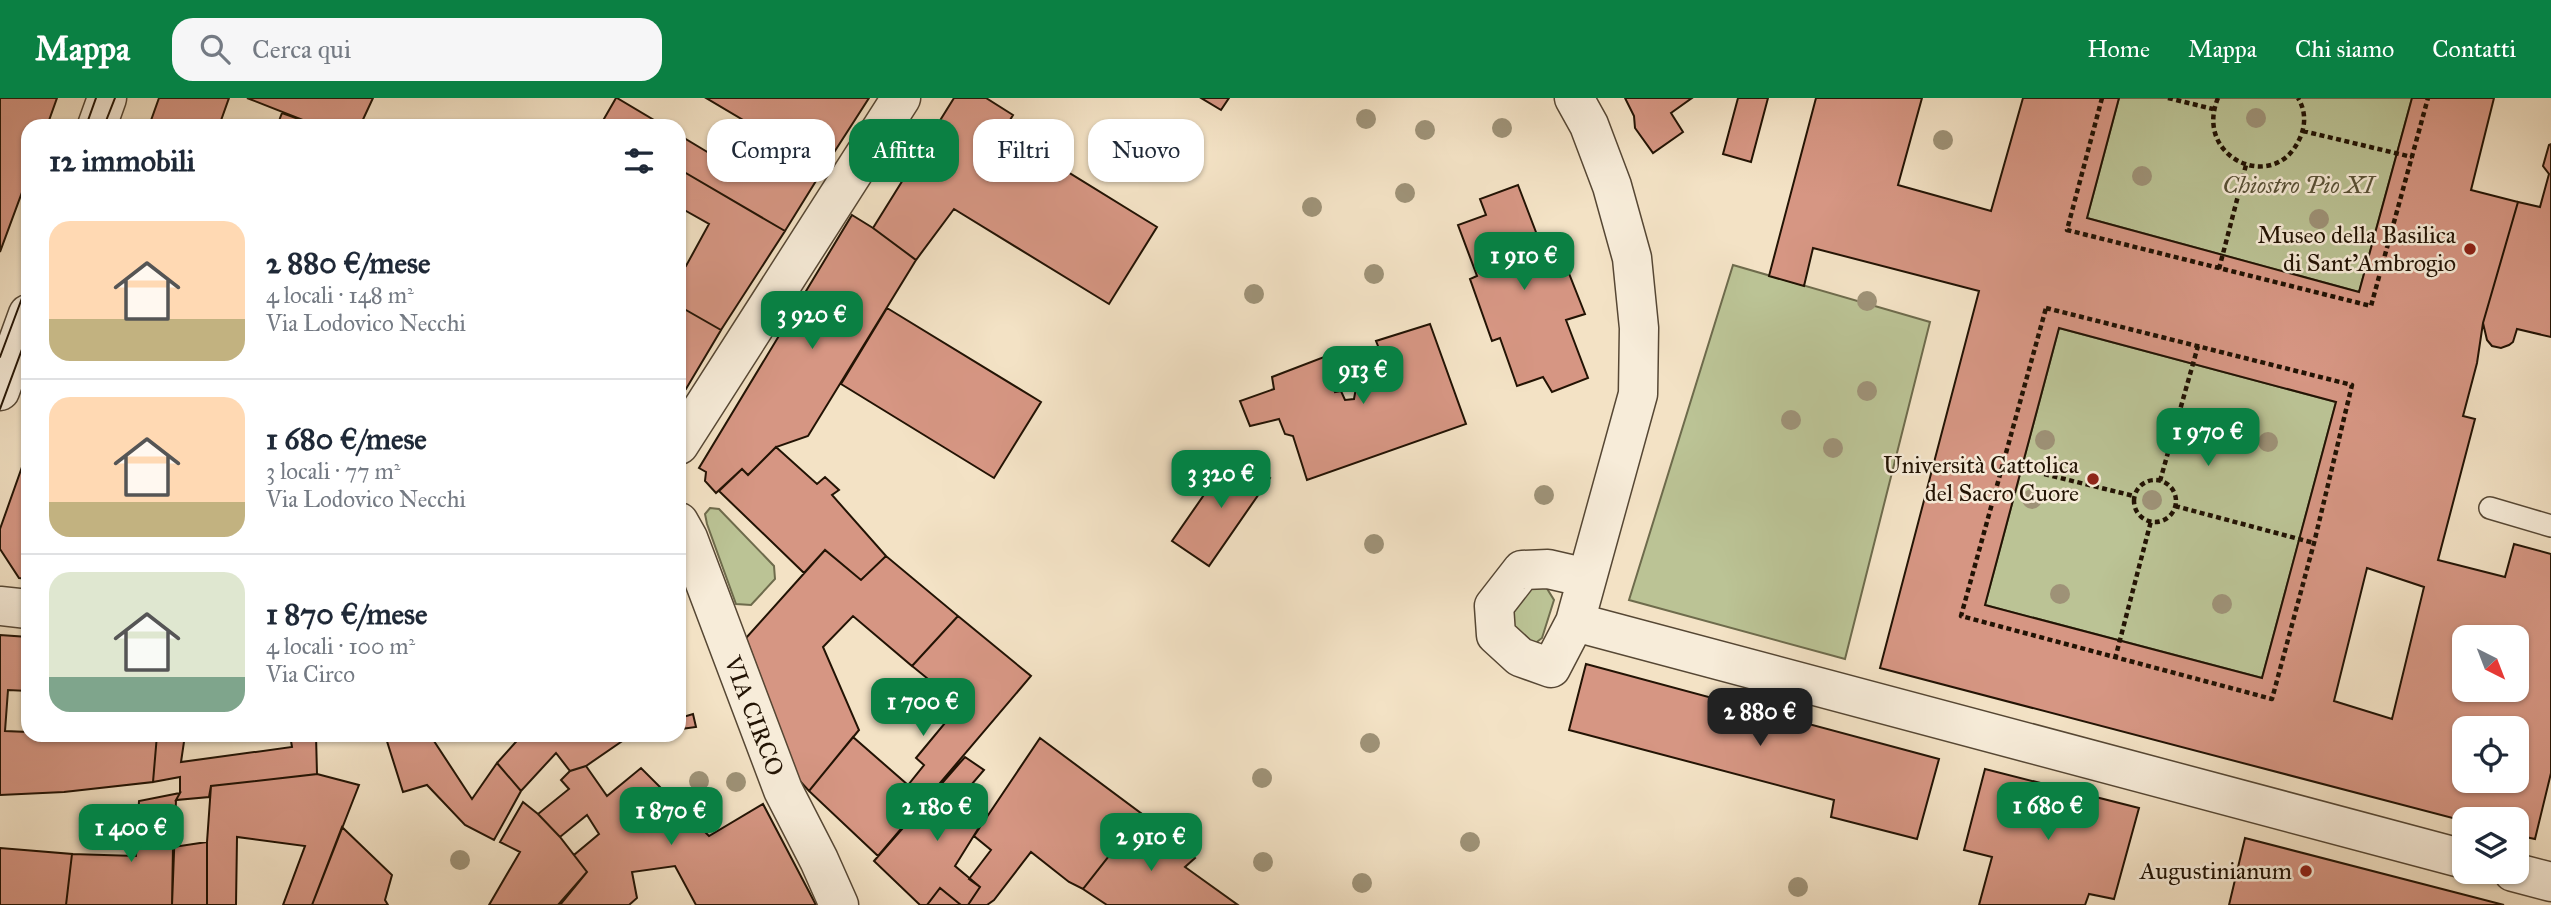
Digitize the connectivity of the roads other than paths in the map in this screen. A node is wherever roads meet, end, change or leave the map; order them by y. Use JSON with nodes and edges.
{"nodes":[{"id":1,"x":107,"y":98,"type":"edge"},
{"id":2,"x":901,"y":98,"type":"edge"},
{"id":3,"x":1574,"y":98,"type":"edge"},
{"id":4,"x":100,"y":119,"type":"edge"},
{"id":5,"x":21,"y":333,"type":"edge"},
{"id":6,"x":0,"y":391,"type":"edge"},
{"id":7,"x":686,"y":434,"type":"edge"},
{"id":8,"x":2490,"y":508,"type":"dead end"},
{"id":9,"x":2551,"y":526,"type":"edge"},
{"id":10,"x":686,"y":534,"type":"edge"},
{"id":11,"x":1587,"y":578,"type":"junction"},
{"id":12,"x":0,"y":606,"type":"edge"},
{"id":13,"x":21,"y":608,"type":"edge"},
{"id":14,"x":1575,"y":622,"type":"junction"},
{"id":15,"x":2452,"y":856,"type":"edge"},
{"id":16,"x":2529,"y":876,"type":"edge"},
{"id":17,"x":2551,"y":882,"type":"edge"},
{"id":18,"x":839,"y":905,"type":"edge"}],
"edges":[{"from":1,"to":4,"type":"street"},
{"from":2,"to":7,"type":"street"},
{"from":3,"to":11,"type":"street"},
{"from":5,"to":6,"type":"street"},
{"from":8,"to":9,"type":"lane"},
{"from":10,"to":18,"type":"street","name":"VIA CIRCO"},
{"from":11,"to":14,"type":"street"},
{"from":11,"to":14,"type":"street"},
{"from":12,"to":13,"type":"street"},
{"from":14,"to":15,"type":"street"},
{"from":16,"to":17,"type":"street"}]}
